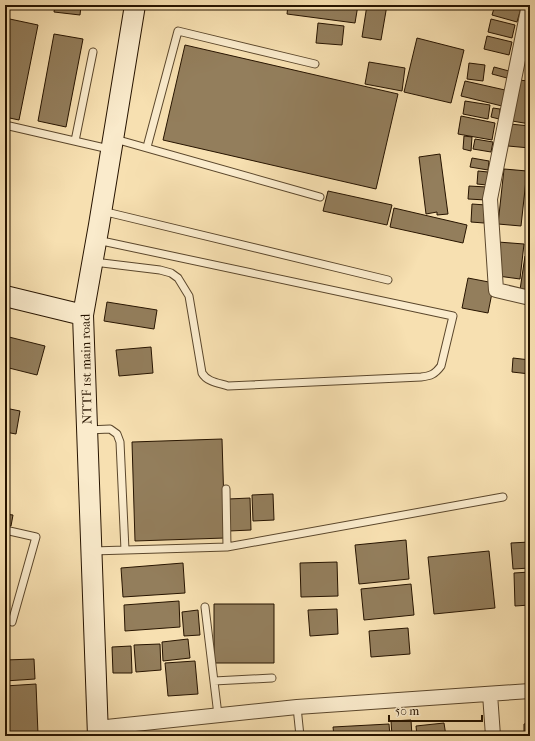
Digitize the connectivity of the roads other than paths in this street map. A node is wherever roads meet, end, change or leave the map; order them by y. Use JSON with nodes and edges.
{"nodes":[{"id":1,"x":135,"y":5,"type":"edge"},
{"id":2,"x":529,"y":5,"type":"edge"},
{"id":3,"x":93,"y":52,"type":"dead end"},
{"id":4,"x":315,"y":64,"type":"dead end"},
{"id":5,"x":5,"y":125,"type":"edge"},
{"id":6,"x":75,"y":141,"type":"junction"},
{"id":7,"x":112,"y":144,"type":"junction"},
{"id":8,"x":147,"y":148,"type":"junction"},
{"id":9,"x":320,"y":196,"type":"dead end"},
{"id":10,"x":102,"y":211,"type":"junction"},
{"id":11,"x":96,"y":240,"type":"junction"},
{"id":12,"x":93,"y":262,"type":"junction"},
{"id":13,"x":388,"y":280,"type":"dead end"},
{"id":14,"x":5,"y":296,"type":"edge"},
{"id":15,"x":530,"y":298,"type":"edge"},
{"id":16,"x":83,"y":315,"type":"junction"},
{"id":17,"x":87,"y":430,"type":"junction"},
{"id":18,"x":226,"y":489,"type":"dead end"},
{"id":19,"x":503,"y":497,"type":"dead end"},
{"id":20,"x":5,"y":530,"type":"edge"},
{"id":21,"x":227,"y":547,"type":"junction"},
{"id":22,"x":125,"y":550,"type":"junction"},
{"id":23,"x":91,"y":551,"type":"junction"},
{"id":24,"x":205,"y":607,"type":"dead end"},
{"id":25,"x":5,"y":620,"type":"edge"},
{"id":26,"x":272,"y":678,"type":"dead end"},
{"id":27,"x":214,"y":681,"type":"junction"},
{"id":28,"x":530,"y":691,"type":"edge"},
{"id":29,"x":490,"y":694,"type":"junction"},
{"id":30,"x":297,"y":707,"type":"junction"},
{"id":31,"x":218,"y":715,"type":"junction"},
{"id":32,"x":97,"y":732,"type":"edge"},
{"id":33,"x":300,"y":736,"type":"edge"},
{"id":34,"x":493,"y":736,"type":"edge"}],
"edges":[{"from":1,"to":7,"type":"street","name":"NTTF 1st main road"},
{"from":2,"to":15,"type":"street"},
{"from":3,"to":6,"type":"lane"},
{"from":4,"to":8,"type":"lane"},
{"from":5,"to":6,"type":"lane"},
{"from":6,"to":7,"type":"lane"},
{"from":7,"to":8,"type":"lane"},
{"from":7,"to":10,"type":"street","name":"NTTF 1st main road"},
{"from":8,"to":9,"type":"lane"},
{"from":10,"to":11,"type":"street","name":"NTTF 1st main road"},
{"from":10,"to":13,"type":"lane"},
{"from":11,"to":12,"type":"street","name":"NTTF 1st main road"},
{"from":11,"to":12,"type":"lane"},
{"from":12,"to":16,"type":"street","name":"NTTF 1st main road"},
{"from":14,"to":16,"type":"street"},
{"from":16,"to":17,"type":"street","name":"NTTF 1st main road"},
{"from":17,"to":22,"type":"lane"},
{"from":17,"to":23,"type":"street","name":"NTTF 1st main road"},
{"from":18,"to":21,"type":"lane"},
{"from":19,"to":21,"type":"lane"},
{"from":20,"to":25,"type":"lane"},
{"from":21,"to":22,"type":"lane"},
{"from":22,"to":23,"type":"lane"},
{"from":23,"to":32,"type":"street","name":"NTTF 1st main road"},
{"from":24,"to":27,"type":"lane"},
{"from":26,"to":27,"type":"lane"},
{"from":27,"to":31,"type":"lane"},
{"from":28,"to":29,"type":"street"},
{"from":29,"to":30,"type":"street"},
{"from":29,"to":34,"type":"street"},
{"from":30,"to":31,"type":"street"},
{"from":30,"to":33,"type":"lane"},
{"from":31,"to":32,"type":"street"}]}
